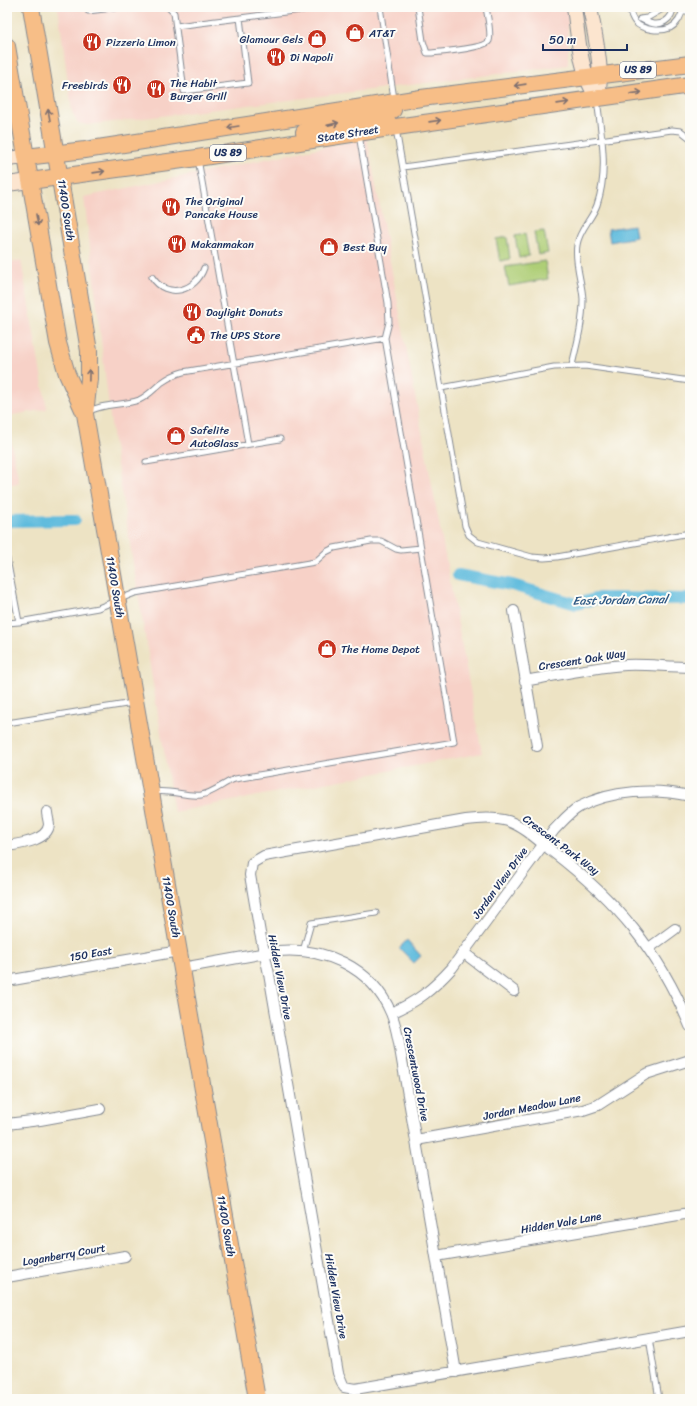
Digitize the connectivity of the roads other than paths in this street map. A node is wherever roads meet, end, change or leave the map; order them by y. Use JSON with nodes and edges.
{"nodes":[{"id":1,"x":31,"y":7,"type":"edge"},
{"id":2,"x":87,"y":7,"type":"edge"},
{"id":3,"x":121,"y":7,"type":"edge"},
{"id":4,"x":168,"y":7,"type":"edge"},
{"id":5,"x":324,"y":7,"type":"edge"},
{"id":6,"x":380,"y":7,"type":"edge"},
{"id":7,"x":418,"y":7,"type":"edge"},
{"id":8,"x":486,"y":7,"type":"edge"},
{"id":9,"x":574,"y":7,"type":"edge"},
{"id":10,"x":590,"y":7,"type":"edge"},
{"id":11,"x":629,"y":7,"type":"edge"},
{"id":12,"x":666,"y":7,"type":"edge"},
{"id":13,"x":673,"y":7,"type":"edge"},
{"id":14,"x":683,"y":9,"type":"edge"},
{"id":15,"x":690,"y":12,"type":"edge"},
{"id":16,"x":240,"y":18,"type":"junction"},
{"id":17,"x":633,"y":19,"type":"junction"},
{"id":18,"x":641,"y":19,"type":"junction"},
{"id":19,"x":176,"y":26,"type":"junction"},
{"id":20,"x":7,"y":46,"type":"edge"},
{"id":21,"x":690,"y":64,"type":"edge"},
{"id":22,"x":593,"y":75,"type":"junction"},
{"id":23,"x":690,"y":85,"type":"edge"},
{"id":24,"x":597,"y":98,"type":"junction"},
{"id":25,"x":395,"y":102,"type":"junction"},
{"id":26,"x":396,"y":127,"type":"junction"},
{"id":27,"x":359,"y":132,"type":"junction"},
{"id":28,"x":690,"y":138,"type":"edge"},
{"id":29,"x":602,"y":140,"type":"junction"},
{"id":30,"x":256,"y":148,"type":"junction"},
{"id":31,"x":56,"y":153,"type":"junction"},
{"id":32,"x":26,"y":157,"type":"junction"},
{"id":33,"x":198,"y":158,"type":"junction"},
{"id":34,"x":7,"y":160,"type":"edge"},
{"id":35,"x":403,"y":167,"type":"junction"},
{"id":36,"x":60,"y":177,"type":"junction"},
{"id":37,"x":30,"y":181,"type":"junction"},
{"id":38,"x":7,"y":184,"type":"edge"},
{"id":39,"x":204,"y":268,"type":"dead end"},
{"id":40,"x":152,"y":277,"type":"dead end"},
{"id":41,"x":385,"y":338,"type":"junction"},
{"id":42,"x":234,"y":363,"type":"junction"},
{"id":43,"x":572,"y":366,"type":"junction"},
{"id":44,"x":690,"y":381,"type":"edge"},
{"id":45,"x":441,"y":388,"type":"junction"},
{"id":46,"x":85,"y":414,"type":"junction"},
{"id":47,"x":280,"y":439,"type":"dead end"},
{"id":48,"x":248,"y":444,"type":"junction"},
{"id":49,"x":146,"y":462,"type":"dead end"},
{"id":50,"x":690,"y":533,"type":"edge"},
{"id":51,"x":421,"y":548,"type":"junction"},
{"id":52,"x":7,"y":559,"type":"edge"},
{"id":53,"x":118,"y":600,"type":"junction"},
{"id":54,"x":514,"y":611,"type":"dead end"},
{"id":55,"x":20,"y":622,"type":"junction"},
{"id":56,"x":7,"y":623,"type":"edge"},
{"id":57,"x":690,"y":667,"type":"edge"},
{"id":58,"x":526,"y":681,"type":"junction"},
{"id":59,"x":136,"y":703,"type":"junction"},
{"id":60,"x":7,"y":723,"type":"edge"},
{"id":61,"x":537,"y":746,"type":"dead end"},
{"id":62,"x":151,"y":793,"type":"junction"},
{"id":63,"x":690,"y":796,"type":"edge"},
{"id":64,"x":47,"y":812,"type":"dead end"},
{"id":65,"x":544,"y":844,"type":"junction"},
{"id":66,"x":7,"y":846,"type":"edge"},
{"id":67,"x":252,"y":863,"type":"joint"},
{"id":68,"x":376,"y":913,"type":"dead end"},
{"id":69,"x":675,"y":929,"type":"dead end"},
{"id":70,"x":648,"y":948,"type":"junction"},
{"id":71,"x":303,"y":950,"type":"junction"},
{"id":72,"x":179,"y":951,"type":"junction"},
{"id":73,"x":264,"y":953,"type":"junction"},
{"id":74,"x":464,"y":953,"type":"junction"},
{"id":75,"x":182,"y":968,"type":"junction"},
{"id":76,"x":7,"y":981,"type":"edge"},
{"id":77,"x":514,"y":991,"type":"dead end"},
{"id":78,"x":391,"y":1013,"type":"junction"},
{"id":79,"x":690,"y":1026,"type":"edge"},
{"id":80,"x":690,"y":1060,"type":"edge"},
{"id":81,"x":100,"y":1109,"type":"dead end"},
{"id":82,"x":7,"y":1124,"type":"edge"},
{"id":83,"x":416,"y":1140,"type":"junction"},
{"id":84,"x":690,"y":1213,"type":"edge"},
{"id":85,"x":125,"y":1256,"type":"dead end"},
{"id":86,"x":436,"y":1256,"type":"junction"},
{"id":87,"x":7,"y":1277,"type":"edge"},
{"id":88,"x":690,"y":1331,"type":"edge"},
{"id":89,"x":649,"y":1338,"type":"junction"},
{"id":90,"x":456,"y":1372,"type":"junction"},
{"id":91,"x":257,"y":1399,"type":"edge"},
{"id":92,"x":659,"y":1399,"type":"edge"}],
"edges":[{"from":31,"to":1,"type":"main road","name":"11400 South","one_way":true},
{"from":2,"to":3,"type":"lane"},
{"from":4,"to":19,"type":"lane"},
{"from":5,"to":16,"type":"lane"},
{"from":6,"to":25,"type":"lane"},
{"from":7,"to":8,"type":"lane"},
{"from":9,"to":22,"type":"street"},
{"from":10,"to":22,"type":"street"},
{"from":11,"to":17,"type":"lane"},
{"from":12,"to":18,"type":"lane"},
{"from":13,"to":18,"type":"lane"},
{"from":14,"to":15,"type":"lane"},
{"from":14,"to":17,"type":"lane"},
{"from":16,"to":19,"type":"lane"},
{"from":16,"to":19,"type":"lane"},
{"from":17,"to":18,"type":"lane"},
{"from":20,"to":32,"type":"main road","name":"11400 South"},
{"from":21,"to":22,"type":"main road","number":"US 89"},
{"from":22,"to":24,"type":"street"},
{"from":22,"to":25,"type":"main road","number":"US 89","one_way":true},
{"from":24,"to":23,"type":"main road","name":"State Street","number":"US 89","one_way":true},
{"from":26,"to":24,"type":"main road","name":"State Street","number":"US 89","one_way":true},
{"from":24,"to":29,"type":"lane"},
{"from":30,"to":25,"type":"main road","one_way":true},
{"from":25,"to":31,"type":"main road","number":"US 89","one_way":true},
{"from":26,"to":27,"type":"main road","name":"State Street","number":"US 89"},
{"from":26,"to":35,"type":"lane"},
{"from":27,"to":30,"type":"main road","name":"State Street","number":"US 89"},
{"from":27,"to":41,"type":"lane"},
{"from":28,"to":29,"type":"lane"},
{"from":29,"to":35,"type":"lane"},
{"from":29,"to":43,"type":"lane"},
{"from":30,"to":33,"type":"main road","name":"State Street","number":"US 89"},
{"from":31,"to":32,"type":"main road","number":"US 89"},
{"from":31,"to":36,"type":"main road","name":"11400 South"},
{"from":32,"to":34,"type":"street","number":"US 89"},
{"from":32,"to":37,"type":"main road","name":"11400 South"},
{"from":36,"to":33,"type":"main road","name":"State Street","number":"US 89","one_way":true},
{"from":33,"to":42,"type":"lane"},
{"from":35,"to":45,"type":"lane"},
{"from":36,"to":37,"type":"main road","name":"State Street","number":"US 89"},
{"from":46,"to":36,"type":"main road","name":"11400 South","one_way":true},
{"from":37,"to":38,"type":"street","name":"State Street","number":"US 89"},
{"from":37,"to":46,"type":"main road","name":"11400 South","one_way":true},
{"from":39,"to":40,"type":"lane"},
{"from":41,"to":42,"type":"lane"},
{"from":41,"to":51,"type":"lane"},
{"from":42,"to":46,"type":"lane"},
{"from":42,"to":48,"type":"lane"},
{"from":43,"to":44,"type":"lane"},
{"from":43,"to":45,"type":"lane"},
{"from":45,"to":50,"type":"lane"},
{"from":46,"to":53,"type":"main road","name":"11400 South"},
{"from":47,"to":48,"type":"lane"},
{"from":48,"to":49,"type":"lane"},
{"from":51,"to":53,"type":"lane"},
{"from":51,"to":62,"type":"lane"},
{"from":52,"to":55,"type":"lane"},
{"from":53,"to":55,"type":"lane"},
{"from":53,"to":59,"type":"main road","name":"11400 South"},
{"from":54,"to":58,"type":"street"},
{"from":55,"to":56,"type":"lane"},
{"from":57,"to":58,"type":"street","name":"Crescent Oak Way"},
{"from":58,"to":61,"type":"street"},
{"from":59,"to":60,"type":"lane"},
{"from":59,"to":62,"type":"main road","name":"11400 South"},
{"from":62,"to":72,"type":"main road","name":"11400 South"},
{"from":63,"to":65,"type":"street","name":"Jordan View Drive"},
{"from":64,"to":66,"type":"street"},
{"from":65,"to":67,"type":"street","name":"Crescent Park Way"},
{"from":65,"to":70,"type":"street","name":"Crescent Park Way"},
{"from":65,"to":74,"type":"street","name":"Jordan View Drive"},
{"from":67,"to":73,"type":"street","name":"Hidden View Drive"},
{"from":68,"to":71,"type":"lane"},
{"from":69,"to":70,"type":"street"},
{"from":70,"to":79,"type":"street","name":"Crescent Park Way"},
{"from":71,"to":73,"type":"street","name":"Crescentwood Drive"},
{"from":71,"to":78,"type":"street","name":"Crescentwood Drive"},
{"from":72,"to":75,"type":"main road","name":"11400 South"},
{"from":72,"to":76,"type":"street","name":"150 East"},
{"from":73,"to":75,"type":"street","name":"Crescentwood Drive"},
{"from":73,"to":90,"type":"street","name":"Hidden View Drive"},
{"from":74,"to":77,"type":"street"},
{"from":74,"to":78,"type":"street","name":"Jordan View Drive"},
{"from":75,"to":91,"type":"main road","name":"11400 South"},
{"from":78,"to":83,"type":"street","name":"Crescentwood Drive"},
{"from":80,"to":83,"type":"street","name":"Jordan Meadow Lane"},
{"from":81,"to":82,"type":"street"},
{"from":83,"to":86,"type":"street","name":"Crescentwood Drive"},
{"from":84,"to":86,"type":"street","name":"Hidden Vale Lane"},
{"from":85,"to":87,"type":"street","name":"Loganberry Court"},
{"from":86,"to":90,"type":"street","name":"Crescentwood Drive"},
{"from":88,"to":89,"type":"street","name":"Hidden View Drive"},
{"from":89,"to":90,"type":"street","name":"Hidden View Drive"},
{"from":89,"to":92,"type":"lane"}]}
